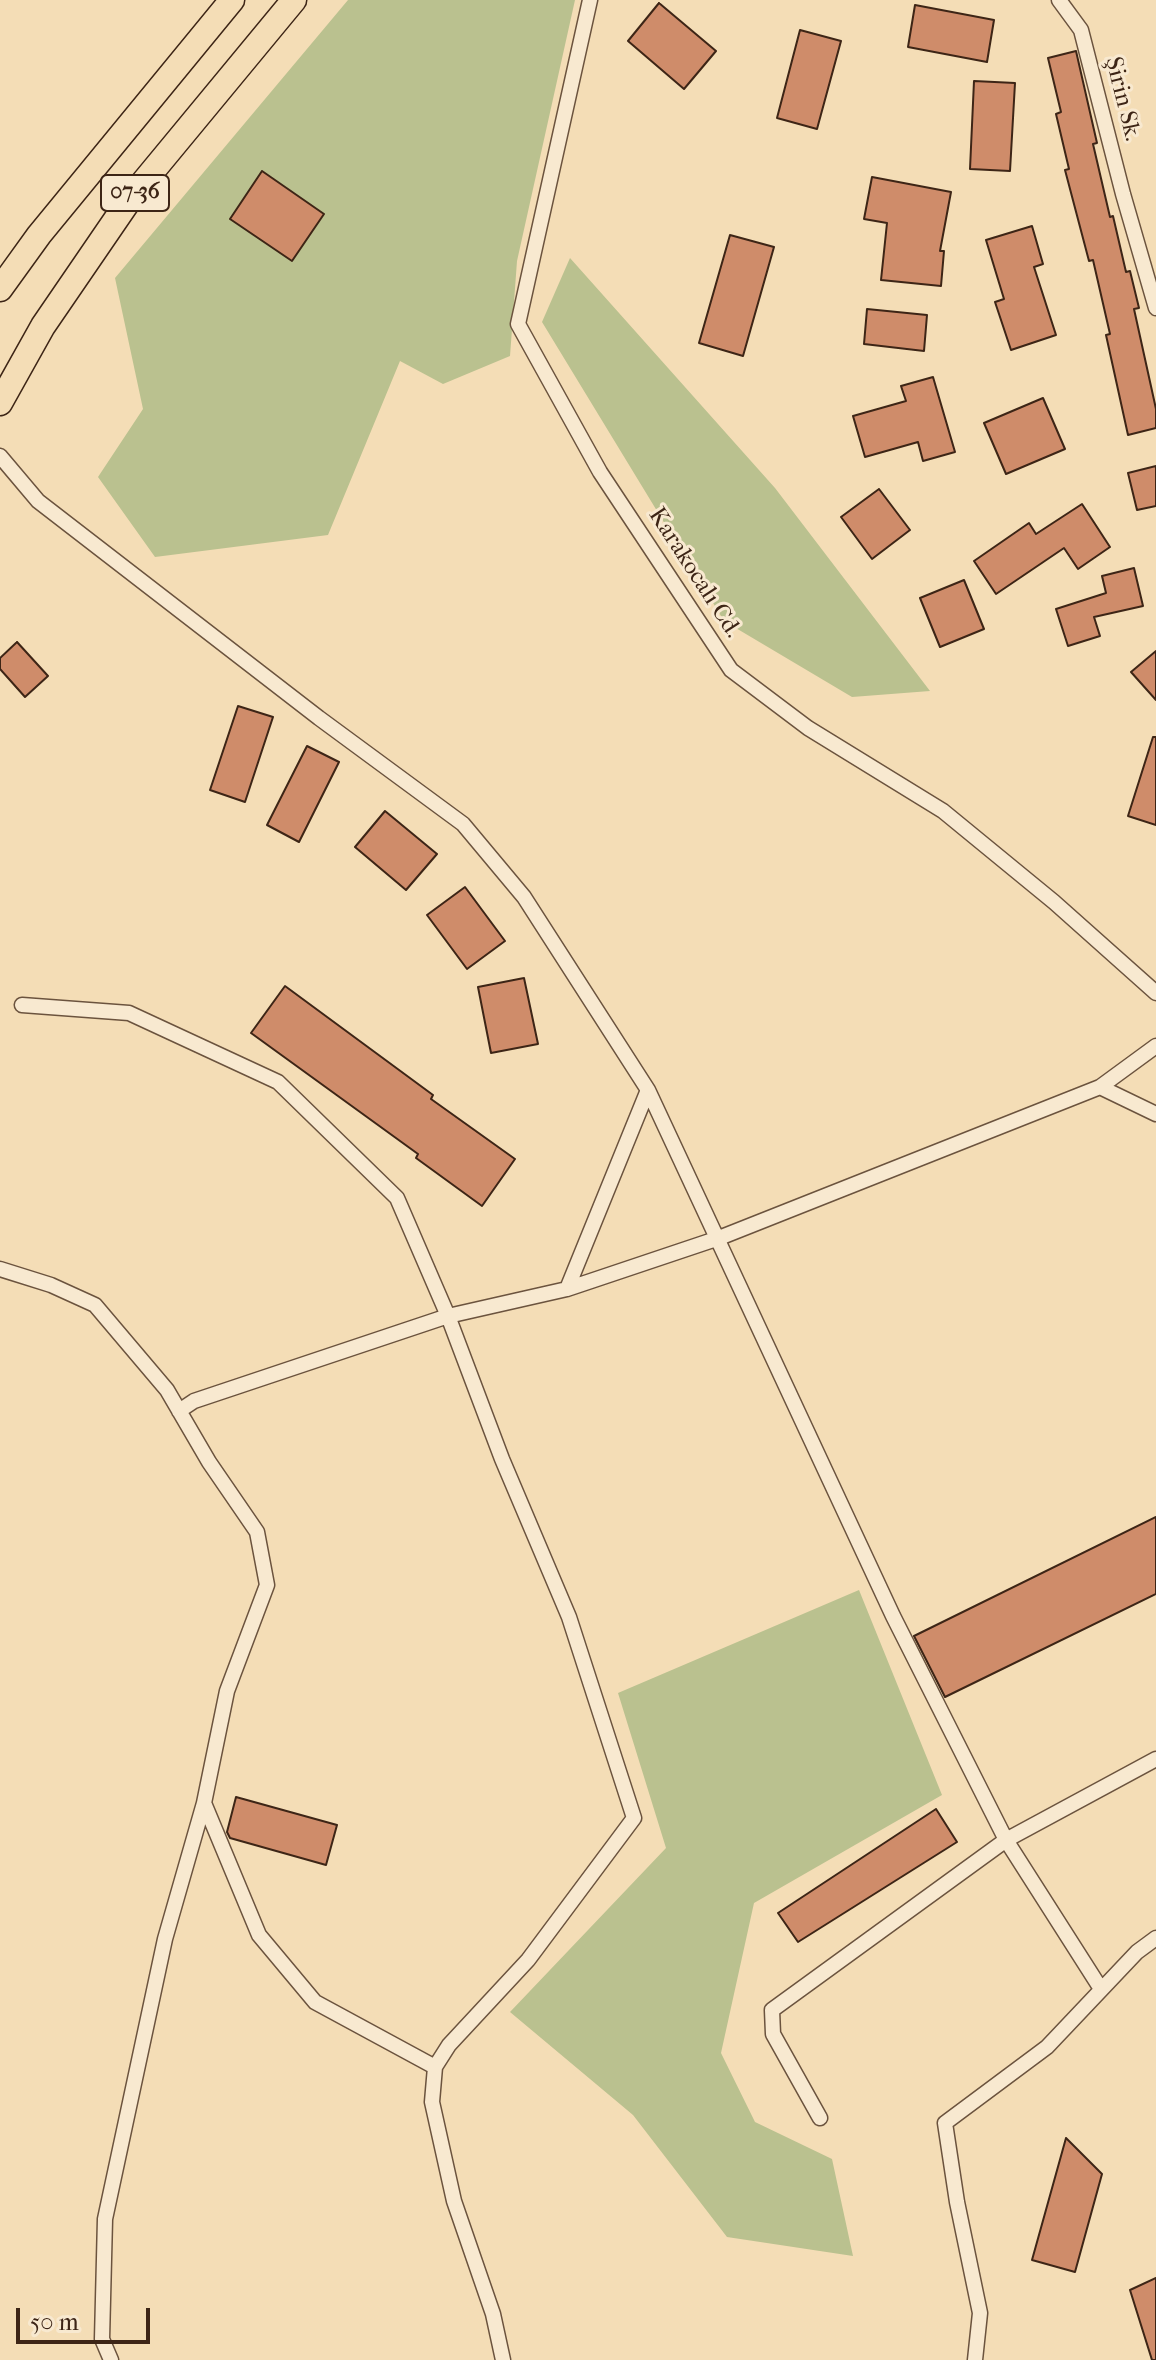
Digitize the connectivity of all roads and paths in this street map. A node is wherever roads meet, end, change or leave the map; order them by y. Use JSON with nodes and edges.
{"nodes":[{"id":1,"x":232,"y":0,"type":"edge"},
{"id":2,"x":294,"y":0,"type":"edge"},
{"id":3,"x":590,"y":0,"type":"edge"},
{"id":4,"x":1059,"y":0,"type":"edge"},
{"id":5,"x":0,"y":289,"type":"edge"},
{"id":6,"x":1156,"y":308,"type":"edge"},
{"id":7,"x":0,"y":403,"type":"edge"},
{"id":8,"x":0,"y":456,"type":"edge"},
{"id":9,"x":1156,"y":993,"type":"edge"},
{"id":10,"x":22,"y":1005,"type":"dead end"},
{"id":11,"x":1156,"y":1046,"type":"edge"},
{"id":12,"x":1100,"y":1087,"type":"junction"},
{"id":13,"x":648,"y":1090,"type":"junction"},
{"id":14,"x":1156,"y":1114,"type":"edge"},
{"id":15,"x":719,"y":1238,"type":"junction"},
{"id":16,"x":0,"y":1269,"type":"edge"},
{"id":17,"x":567,"y":1289,"type":"junction"},
{"id":18,"x":448,"y":1316,"type":"junction"},
{"id":19,"x":179,"y":1411,"type":"junction"},
{"id":20,"x":1156,"y":1759,"type":"edge"},
{"id":21,"x":204,"y":1803,"type":"junction"},
{"id":22,"x":1006,"y":1840,"type":"junction"},
{"id":23,"x":1156,"y":1938,"type":"edge"},
{"id":24,"x":1101,"y":1989,"type":"junction"},
{"id":25,"x":435,"y":2067,"type":"junction"},
{"id":26,"x":820,"y":2118,"type":"dead end"},
{"id":27,"x":111,"y":2360,"type":"edge"},
{"id":28,"x":503,"y":2360,"type":"edge"},
{"id":29,"x":975,"y":2360,"type":"edge"}],
"edges":[{"from":1,"to":5,"type":"highway","number":"07-36"},
{"from":2,"to":7,"type":"highway","number":"07-36"},
{"from":3,"to":9,"type":"street","name":"Karakocalı Cd."},
{"from":4,"to":6,"type":"street","name":"Şirin Sk."},
{"from":8,"to":13,"type":"street"},
{"from":10,"to":18,"type":"street"},
{"from":11,"to":12,"type":"street"},
{"from":12,"to":14,"type":"street"},
{"from":12,"to":15,"type":"street"},
{"from":13,"to":15,"type":"street"},
{"from":13,"to":17,"type":"street"},
{"from":15,"to":17,"type":"street"},
{"from":15,"to":22,"type":"street"},
{"from":16,"to":19,"type":"street"},
{"from":17,"to":18,"type":"street"},
{"from":18,"to":19,"type":"street"},
{"from":18,"to":25,"type":"street"},
{"from":19,"to":21,"type":"street"},
{"from":20,"to":22,"type":"street"},
{"from":21,"to":25,"type":"street"},
{"from":21,"to":27,"type":"street"},
{"from":22,"to":24,"type":"street"},
{"from":22,"to":26,"type":"street"},
{"from":23,"to":24,"type":"street"},
{"from":24,"to":29,"type":"street"},
{"from":25,"to":28,"type":"street"}]}
